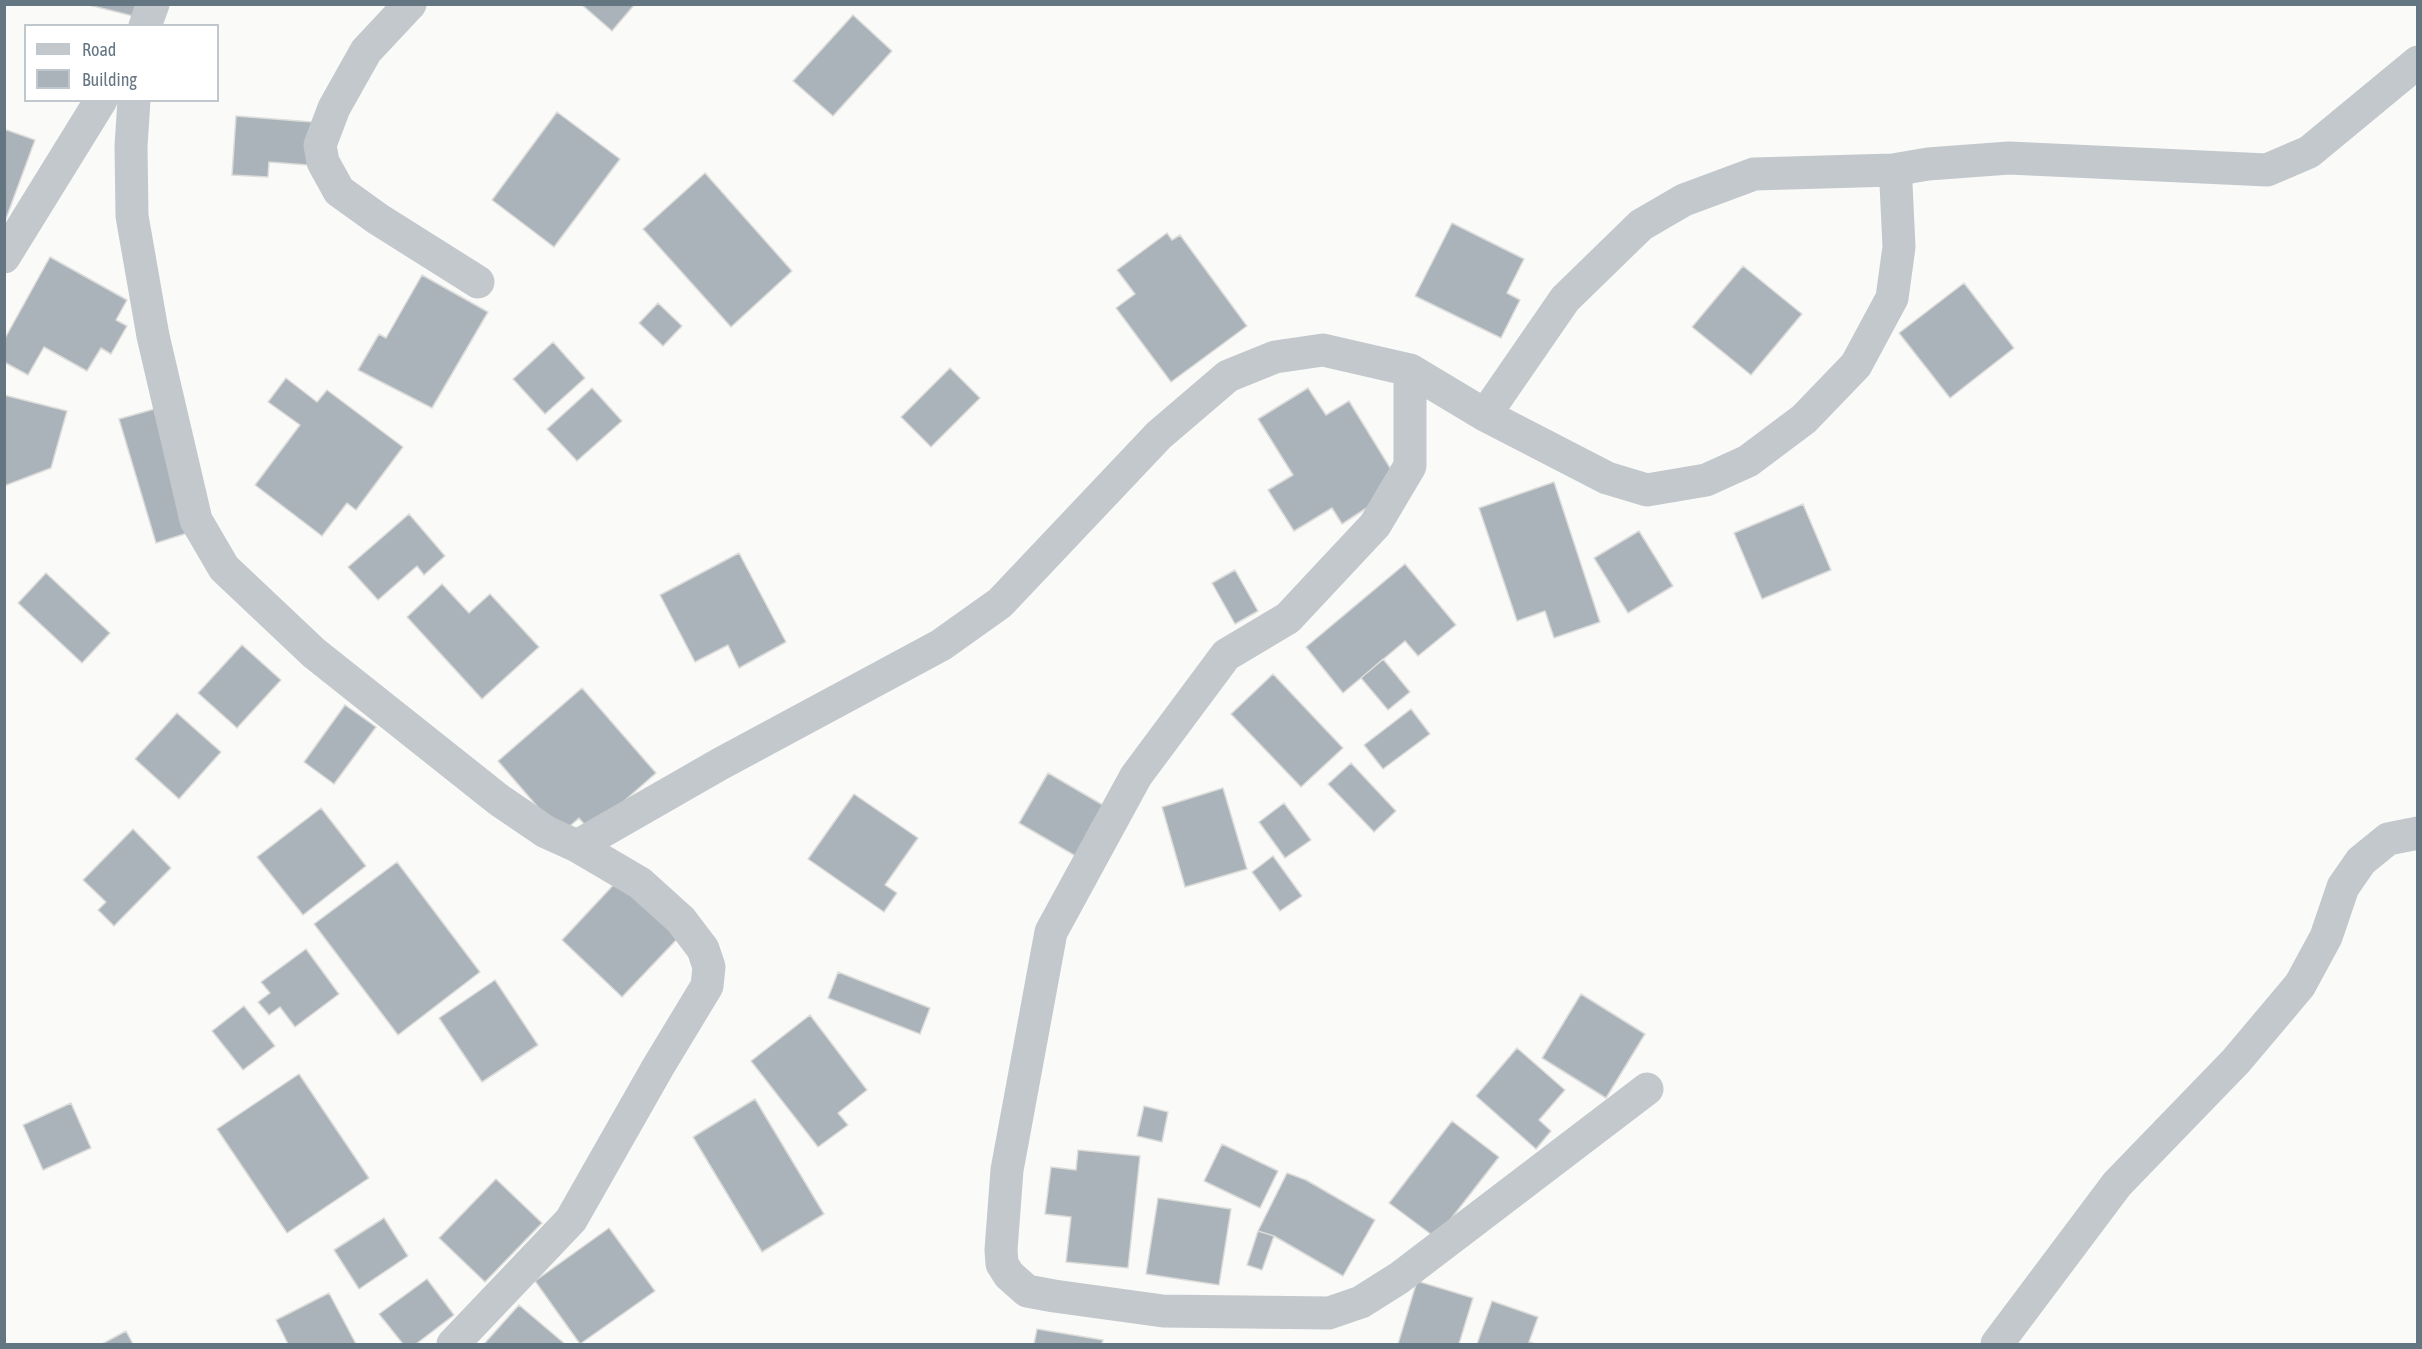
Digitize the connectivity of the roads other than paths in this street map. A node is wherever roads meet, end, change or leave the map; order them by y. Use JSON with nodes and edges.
{"nodes":[{"id":1,"x":153,"y":4,"type":"edge"},
{"id":2,"x":410,"y":4,"type":"edge"},
{"id":3,"x":146,"y":24,"type":"edge"},
{"id":4,"x":2418,"y":62,"type":"edge"},
{"id":5,"x":100,"y":102,"type":"edge"},
{"id":6,"x":134,"y":102,"type":"edge"},
{"id":7,"x":1893,"y":170,"type":"junction"},
{"id":8,"x":4,"y":257,"type":"edge"},
{"id":9,"x":478,"y":282,"type":"dead end"},
{"id":10,"x":1410,"y":370,"type":"junction"},
{"id":11,"x":1485,"y":415,"type":"junction"},
{"id":12,"x":2418,"y":833,"type":"edge"},
{"id":13,"x":577,"y":846,"type":"junction"},
{"id":14,"x":1647,"y":1089,"type":"dead end"},
{"id":15,"x":453,"y":1344,"type":"edge"},
{"id":16,"x":1996,"y":1344,"type":"edge"}],
"edges":[{"from":1,"to":3,"type":"street"},
{"from":2,"to":9,"type":"street"},
{"from":4,"to":7,"type":"street"},
{"from":5,"to":8,"type":"street"},
{"from":6,"to":13,"type":"street"},
{"from":7,"to":11,"type":"street"},
{"from":7,"to":11,"type":"street"},
{"from":10,"to":11,"type":"street"},
{"from":10,"to":13,"type":"street"},
{"from":10,"to":14,"type":"street"},
{"from":12,"to":16,"type":"street"},
{"from":13,"to":15,"type":"street"}]}
